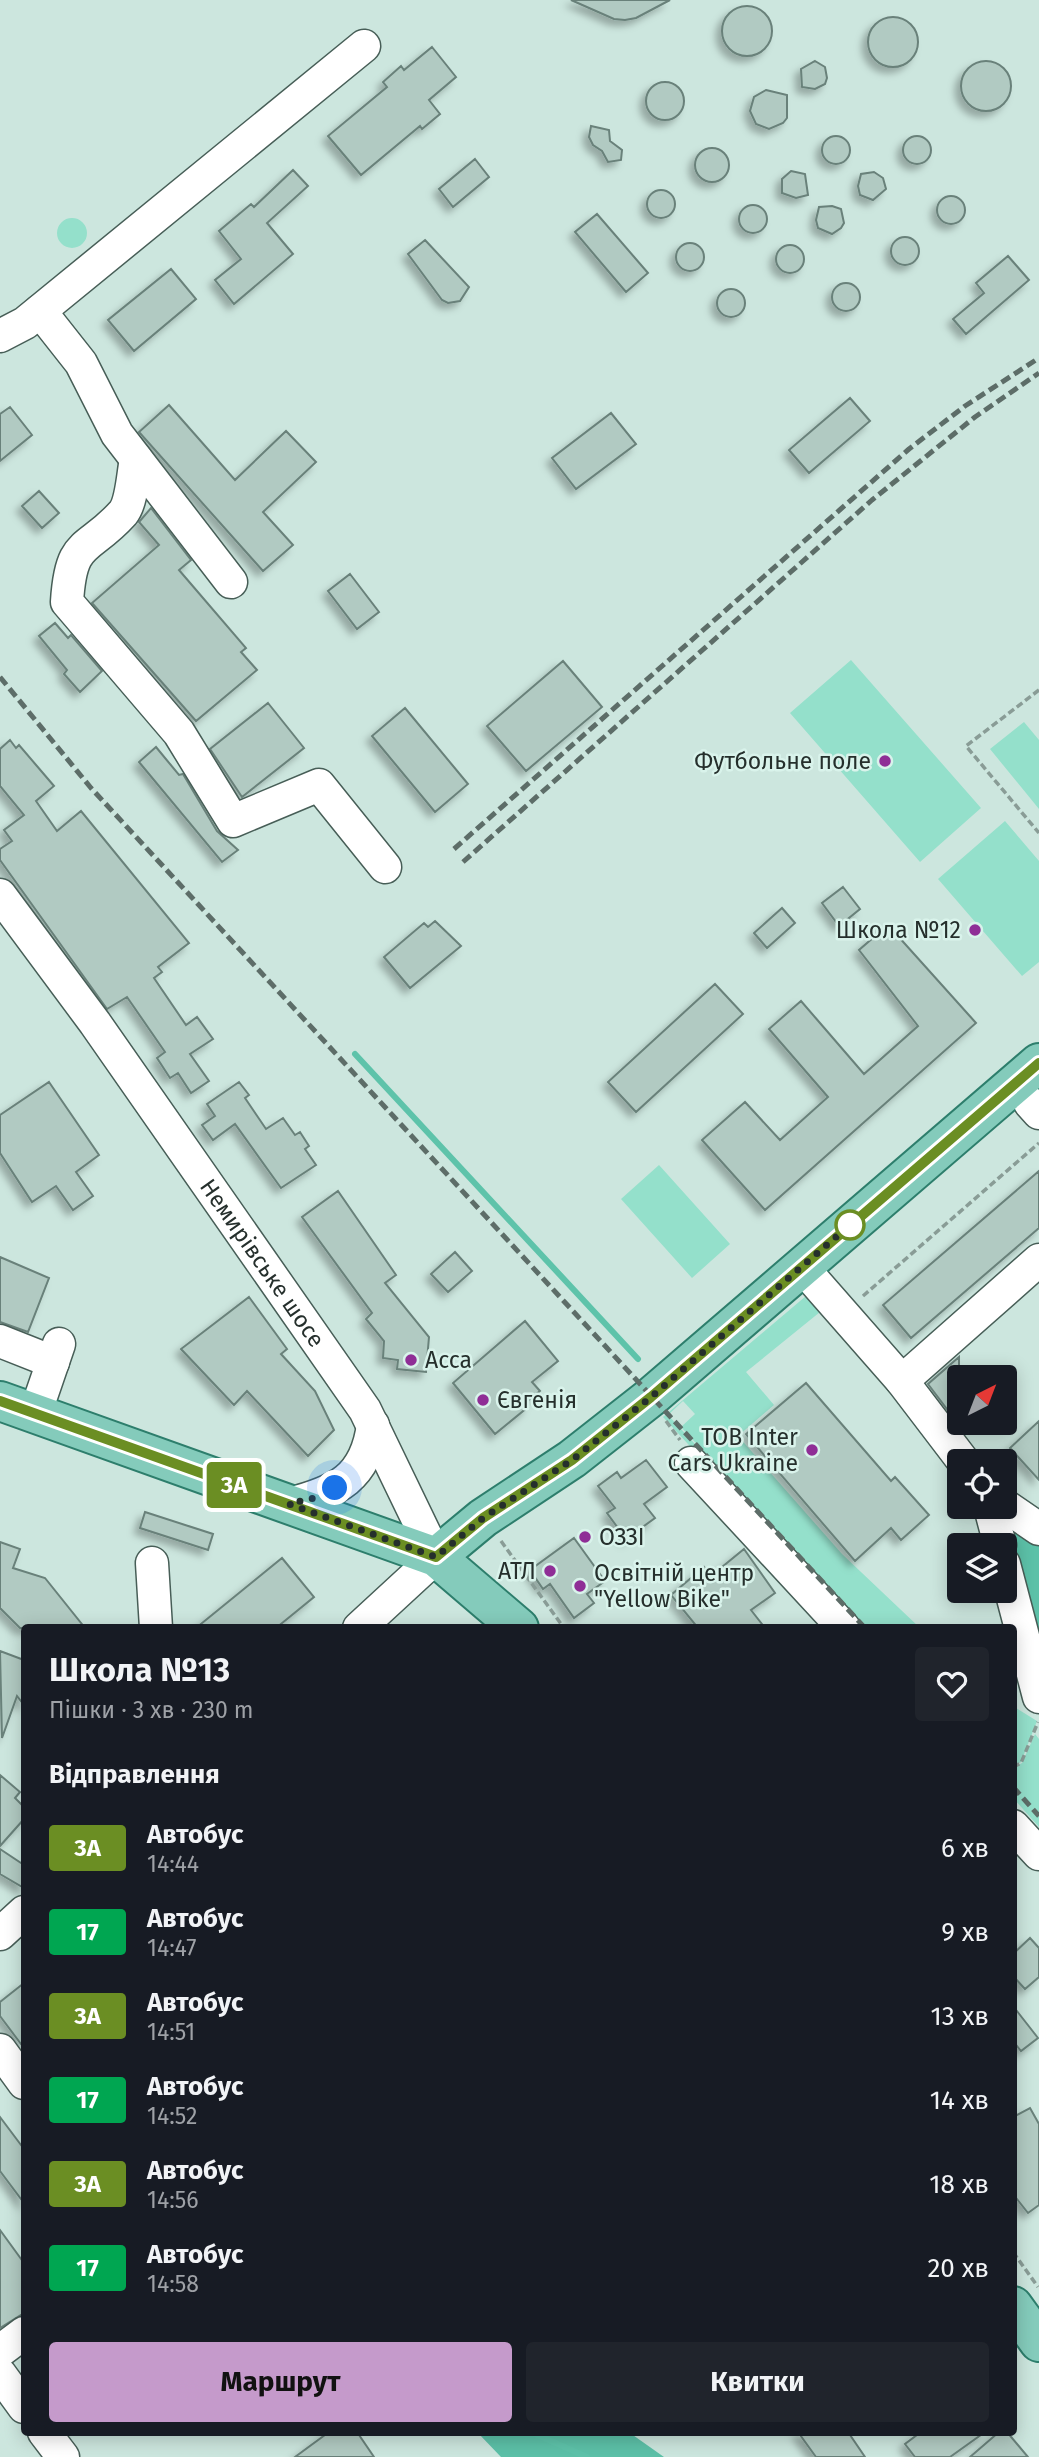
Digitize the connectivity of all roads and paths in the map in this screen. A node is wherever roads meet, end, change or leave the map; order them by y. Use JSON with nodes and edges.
{"nodes":[{"id":1,"x":364,"y":46,"type":"dead end"},
{"id":2,"x":40,"y":311,"type":"junction"},
{"id":3,"x":0,"y":336,"type":"edge"},
{"id":4,"x":136,"y":459,"type":"junction"},
{"id":5,"x":231,"y":582,"type":"dead end"},
{"id":6,"x":1039,"y":690,"type":"edge"},
{"id":7,"x":1039,"y":833,"type":"edge"},
{"id":8,"x":385,"y":867,"type":"dead end"},
{"id":9,"x":0,"y":895,"type":"edge"},
{"id":10,"x":1039,"y":1063,"type":"edge"},
{"id":11,"x":1039,"y":1143,"type":"edge"},
{"id":12,"x":1039,"y":1260,"type":"edge"},
{"id":13,"x":802,"y":1267,"type":"junction"},
{"id":14,"x":857,"y":1302,"type":"dead end"},
{"id":15,"x":0,"y":1341,"type":"edge"},
{"id":16,"x":902,"y":1381,"type":"junction"},
{"id":17,"x":0,"y":1401,"type":"edge"},
{"id":18,"x":35,"y":1414,"type":"junction"},
{"id":19,"x":663,"y":1417,"type":"dead end"},
{"id":20,"x":373,"y":1425,"type":"junction"},
{"id":21,"x":685,"y":1449,"type":"joint"},
{"id":22,"x":954,"y":1449,"type":"edge"},
{"id":23,"x":289,"y":1504,"type":"junction"},
{"id":24,"x":1017,"y":1514,"type":"edge"},
{"id":25,"x":1039,"y":1529,"type":"edge"},
{"id":26,"x":502,"y":1543,"type":"dead end"},
{"id":27,"x":436,"y":1557,"type":"junction"},
{"id":28,"x":152,"y":1563,"type":"dead end"},
{"id":29,"x":1014,"y":1603,"type":"edge"},
{"id":30,"x":156,"y":1624,"type":"edge"},
{"id":31,"x":363,"y":1624,"type":"edge"},
{"id":32,"x":514,"y":1624,"type":"edge"},
{"id":33,"x":561,"y":1624,"type":"edge"},
{"id":34,"x":840,"y":1624,"type":"edge"},
{"id":35,"x":1039,"y":1697,"type":"edge"},
{"id":36,"x":1039,"y":1718,"type":"edge"},
{"id":37,"x":1017,"y":1765,"type":"edge"},
{"id":38,"x":1017,"y":1830,"type":"edge"},
{"id":39,"x":1039,"y":1854,"type":"edge"},
{"id":40,"x":21,"y":1915,"type":"edge"},
{"id":41,"x":0,"y":1934,"type":"edge"},
{"id":42,"x":0,"y":2050,"type":"edge"},
{"id":43,"x":21,"y":2079,"type":"edge"},
{"id":44,"x":1017,"y":2258,"type":"edge"},
{"id":45,"x":1039,"y":2288,"type":"edge"},
{"id":46,"x":1017,"y":2312,"type":"edge"},
{"id":47,"x":21,"y":2335,"type":"edge"},
{"id":48,"x":1039,"y":2342,"type":"edge"},
{"id":49,"x":0,"y":2351,"type":"edge"},
{"id":50,"x":0,"y":2374,"type":"edge"},
{"id":51,"x":21,"y":2402,"type":"edge"},
{"id":52,"x":47,"y":2436,"type":"edge"},
{"id":53,"x":62,"y":2457,"type":"edge"}],
"edges":[{"from":1,"to":2,"type":"street"},
{"from":2,"to":3,"type":"street"},
{"from":2,"to":4,"type":"street"},
{"from":4,"to":5,"type":"street"},
{"from":4,"to":8,"type":"street"},
{"from":6,"to":7,"type":"path"},
{"from":9,"to":20,"type":"street","name":"Немирівське шосе"},
{"from":10,"to":13,"type":"main road"},
{"from":11,"to":14,"type":"path"},
{"from":12,"to":16,"type":"street"},
{"from":13,"to":16,"type":"street"},
{"from":13,"to":27,"type":"main road"},
{"from":15,"to":18,"type":"street"},
{"from":16,"to":22,"type":"street"},
{"from":17,"to":18,"type":"main road"},
{"from":18,"to":23,"type":"main road"},
{"from":19,"to":21,"type":"path"},
{"from":20,"to":23,"type":"street"},
{"from":20,"to":27,"type":"street","name":"Немирівське шосе"},
{"from":21,"to":34,"type":"street"},
{"from":23,"to":27,"type":"main road"},
{"from":24,"to":25,"type":"street"},
{"from":26,"to":33,"type":"path"},
{"from":27,"to":31,"type":"street"},
{"from":27,"to":32,"type":"main road","name":"Немирівське шосе"},
{"from":28,"to":30,"type":"street"},
{"from":29,"to":35,"type":"street"},
{"from":36,"to":37,"type":"path"},
{"from":38,"to":39,"type":"street"},
{"from":40,"to":41,"type":"street"},
{"from":42,"to":43,"type":"street"},
{"from":44,"to":45,"type":"path"},
{"from":46,"to":48,"type":"main road"},
{"from":47,"to":49,"type":"street"},
{"from":50,"to":51,"type":"street"},
{"from":52,"to":53,"type":"street"}]}
